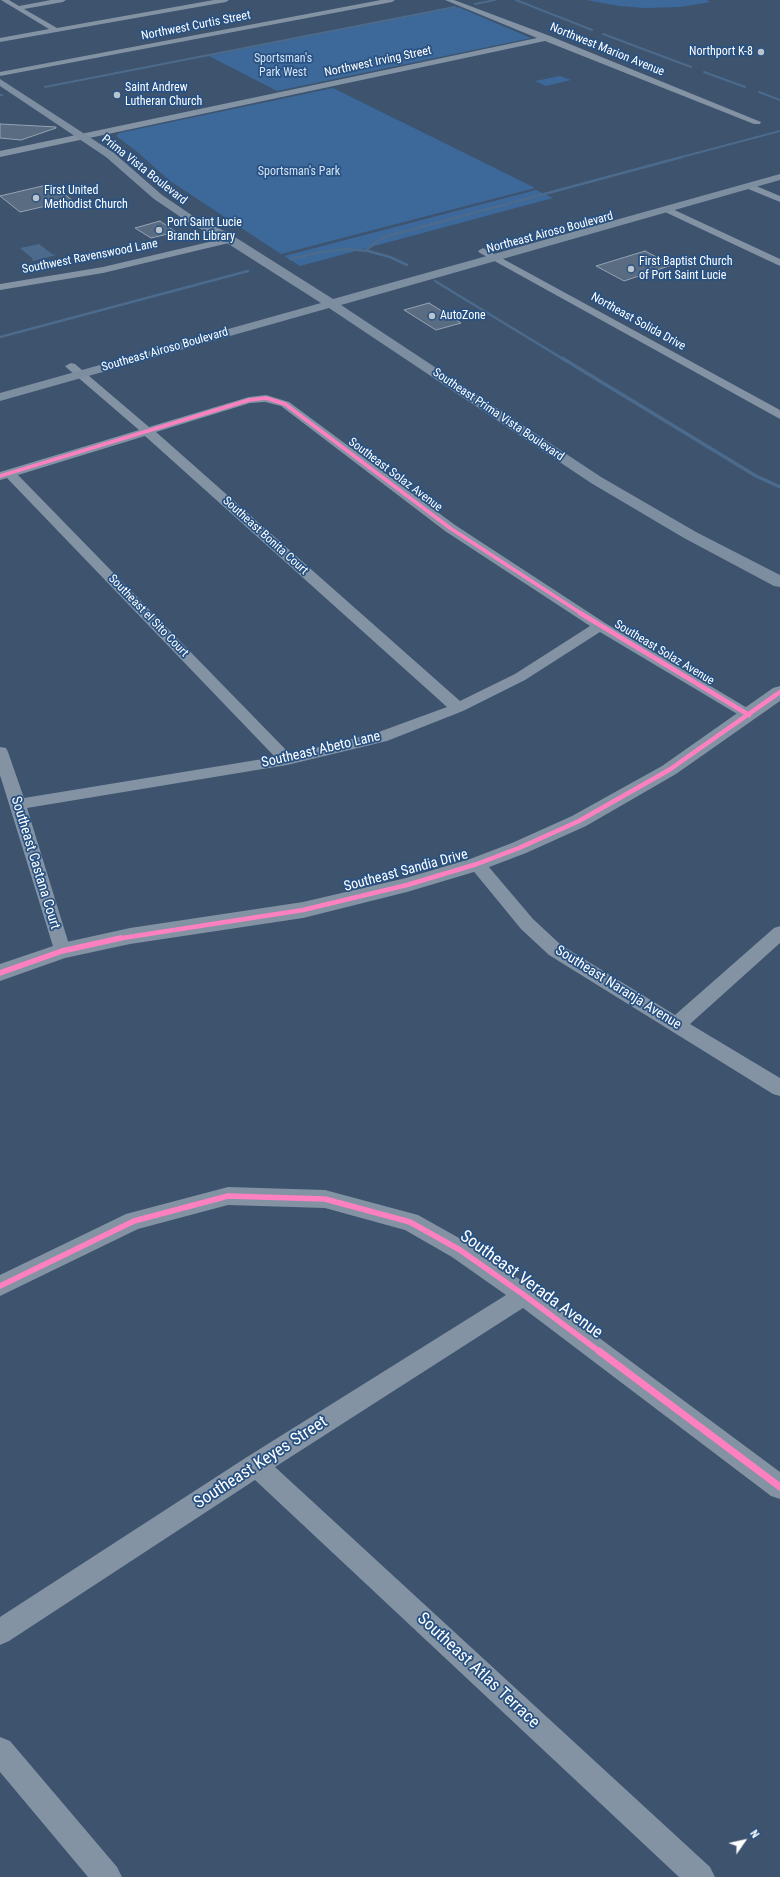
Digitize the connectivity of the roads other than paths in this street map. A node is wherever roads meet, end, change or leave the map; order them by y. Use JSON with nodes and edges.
{"nodes":[{"id":1,"x":4,"y":0,"type":"edge"},
{"id":2,"x":63,"y":0,"type":"edge"},
{"id":3,"x":226,"y":0,"type":"edge"},
{"id":4,"x":392,"y":0,"type":"edge"},
{"id":5,"x":448,"y":0,"type":"edge"},
{"id":6,"x":18,"y":8,"type":"junction"},
{"id":7,"x":56,"y":30,"type":"junction"},
{"id":8,"x":546,"y":38,"type":"junction"},
{"id":9,"x":0,"y":40,"type":"edge"},
{"id":10,"x":1,"y":75,"type":"edge"},
{"id":11,"x":67,"y":114,"type":"dead end"},
{"id":12,"x":757,"y":122,"type":"dead end"},
{"id":13,"x":86,"y":126,"type":"dead end"},
{"id":14,"x":98,"y":133,"type":"junction"},
{"id":15,"x":83,"y":137,"type":"junction"},
{"id":16,"x":111,"y":142,"type":"dead end"},
{"id":17,"x":0,"y":154,"type":"edge"},
{"id":18,"x":129,"y":157,"type":"dead end"},
{"id":19,"x":780,"y":169,"type":"edge"},
{"id":20,"x":780,"y":177,"type":"edge"},
{"id":21,"x":749,"y":186,"type":"junction"},
{"id":22,"x":780,"y":199,"type":"edge"},
{"id":23,"x":668,"y":210,"type":"junction"},
{"id":24,"x":226,"y":237,"type":"junction"},
{"id":25,"x":484,"y":251,"type":"junction"},
{"id":26,"x":495,"y":257,"type":"junction"},
{"id":27,"x":780,"y":263,"type":"edge"},
{"id":28,"x":0,"y":287,"type":"edge"},
{"id":29,"x":325,"y":300,"type":"junction"},
{"id":30,"x":76,"y":370,"type":"junction"},
{"id":31,"x":0,"y":386,"type":"edge"},
{"id":32,"x":0,"y":397,"type":"edge"},
{"id":33,"x":780,"y":415,"type":"edge"},
{"id":34,"x":147,"y":431,"type":"junction"},
{"id":35,"x":4,"y":474,"type":"edge"},
{"id":36,"x":780,"y":582,"type":"edge"},
{"id":37,"x":600,"y":626,"type":"junction"},
{"id":38,"x":780,"y":692,"type":"edge"},
{"id":39,"x":458,"y":708,"type":"junction"},
{"id":40,"x":749,"y":715,"type":"junction"},
{"id":41,"x":0,"y":752,"type":"edge"},
{"id":42,"x":288,"y":760,"type":"junction"},
{"id":43,"x":18,"y":804,"type":"junction"},
{"id":44,"x":477,"y":864,"type":"junction"},
{"id":45,"x":780,"y":933,"type":"edge"},
{"id":46,"x":62,"y":951,"type":"junction"},
{"id":47,"x":0,"y":973,"type":"edge"},
{"id":48,"x":676,"y":1025,"type":"junction"},
{"id":49,"x":780,"y":1088,"type":"edge"},
{"id":50,"x":2,"y":1281,"type":"edge"},
{"id":51,"x":524,"y":1295,"type":"junction"},
{"id":52,"x":256,"y":1465,"type":"junction"},
{"id":53,"x":780,"y":1487,"type":"edge"},
{"id":54,"x":0,"y":1632,"type":"edge"},
{"id":55,"x":0,"y":1751,"type":"edge"},
{"id":56,"x":107,"y":1877,"type":"edge"},
{"id":57,"x":700,"y":1877,"type":"edge"}],
"edges":[{"from":1,"to":6,"type":"street"},
{"from":2,"to":6,"type":"street"},
{"from":3,"to":7,"type":"street"},
{"from":4,"to":10,"type":"street","name":"Northwest Curtis Street"},
{"from":5,"to":8,"type":"street","name":"Northwest Marion Avenue"},
{"from":6,"to":7,"type":"street"},
{"from":7,"to":9,"type":"street"},
{"from":8,"to":12,"type":"street","name":"Northwest Marion Avenue"},
{"from":8,"to":14,"type":"street","name":"Northwest Irving Street"},
{"from":10,"to":11,"type":"main road"},
{"from":10,"to":15,"type":"main road","name":"Prima Vista Boulevard"},
{"from":13,"to":14,"type":"main road","name":"Prima Vista Boulevard"},
{"from":14,"to":15,"type":"street","name":"Northwest Irving Street"},
{"from":14,"to":16,"type":"main road","name":"Prima Vista Boulevard"},
{"from":15,"to":17,"type":"street","name":"Northwest Irving Street"},
{"from":15,"to":24,"type":"main road","name":"Prima Vista Boulevard"},
{"from":18,"to":24,"type":"main road","name":"Prima Vista Boulevard"},
{"from":19,"to":25,"type":"main road","name":"Northeast Airoso Boulevard"},
{"from":20,"to":21,"type":"main road","name":"Northeast Airoso Boulevard"},
{"from":21,"to":22,"type":"street"},
{"from":21,"to":23,"type":"main road","name":"Northeast Airoso Boulevard"},
{"from":23,"to":26,"type":"main road","name":"Northeast Airoso Boulevard"},
{"from":23,"to":27,"type":"street"},
{"from":24,"to":28,"type":"street","name":"Southwest Ravenswood Lane"},
{"from":24,"to":29,"type":"main road","name":"Southeast Prima Vista Boulevard"},
{"from":25,"to":26,"type":"street","name":"Northeast Solida Drive"},
{"from":25,"to":29,"type":"main road","name":"Northeast Airoso Boulevard"},
{"from":26,"to":29,"type":"main road","name":"Northeast Airoso Boulevard"},
{"from":26,"to":33,"type":"street","name":"Northeast Solida Drive"},
{"from":29,"to":30,"type":"main road","name":"Southeast Airoso Boulevard"},
{"from":29,"to":36,"type":"main road","name":"Southeast Prima Vista Boulevard"},
{"from":30,"to":31,"type":"main road","name":"Southeast Airoso Boulevard"},
{"from":30,"to":32,"type":"main road","name":"Southeast Airoso Boulevard"},
{"from":30,"to":34,"type":"street","name":"Southeast Bonita Court"},
{"from":34,"to":35,"type":"street","name":"Southeast Solaz Avenue"},
{"from":34,"to":37,"type":"street","name":"Southeast Solaz Avenue"},
{"from":34,"to":39,"type":"street","name":"Southeast Bonita Court"},
{"from":35,"to":42,"type":"street","name":"Southeast el Sito Court"},
{"from":37,"to":39,"type":"street","name":"Southeast Abeto Lane"},
{"from":37,"to":40,"type":"street","name":"Southeast Solaz Avenue"},
{"from":38,"to":40,"type":"street","name":"Southeast Sandia Drive"},
{"from":39,"to":42,"type":"street","name":"Southeast Abeto Lane"},
{"from":40,"to":44,"type":"street","name":"Southeast Sandia Drive"},
{"from":41,"to":43,"type":"street","name":"Southeast Castana Court"},
{"from":42,"to":43,"type":"street","name":"Southeast Abeto Lane"},
{"from":43,"to":46,"type":"street","name":"Southeast Castana Court"},
{"from":44,"to":46,"type":"street","name":"Southeast Sandia Drive"},
{"from":44,"to":48,"type":"street","name":"Southeast Naranja Avenue"},
{"from":45,"to":48,"type":"street"},
{"from":46,"to":47,"type":"street","name":"Southeast Sandia Drive"},
{"from":48,"to":49,"type":"street","name":"Southeast Naranja Avenue"},
{"from":50,"to":51,"type":"street","name":"Southeast Verada Avenue"},
{"from":51,"to":52,"type":"street","name":"Southeast Keyes Street"},
{"from":51,"to":53,"type":"street","name":"Southeast Verada Avenue"},
{"from":52,"to":54,"type":"street","name":"Southeast Keyes Street"},
{"from":52,"to":57,"type":"street","name":"Southeast Atlas Terrace"},
{"from":55,"to":56,"type":"street"}]}
